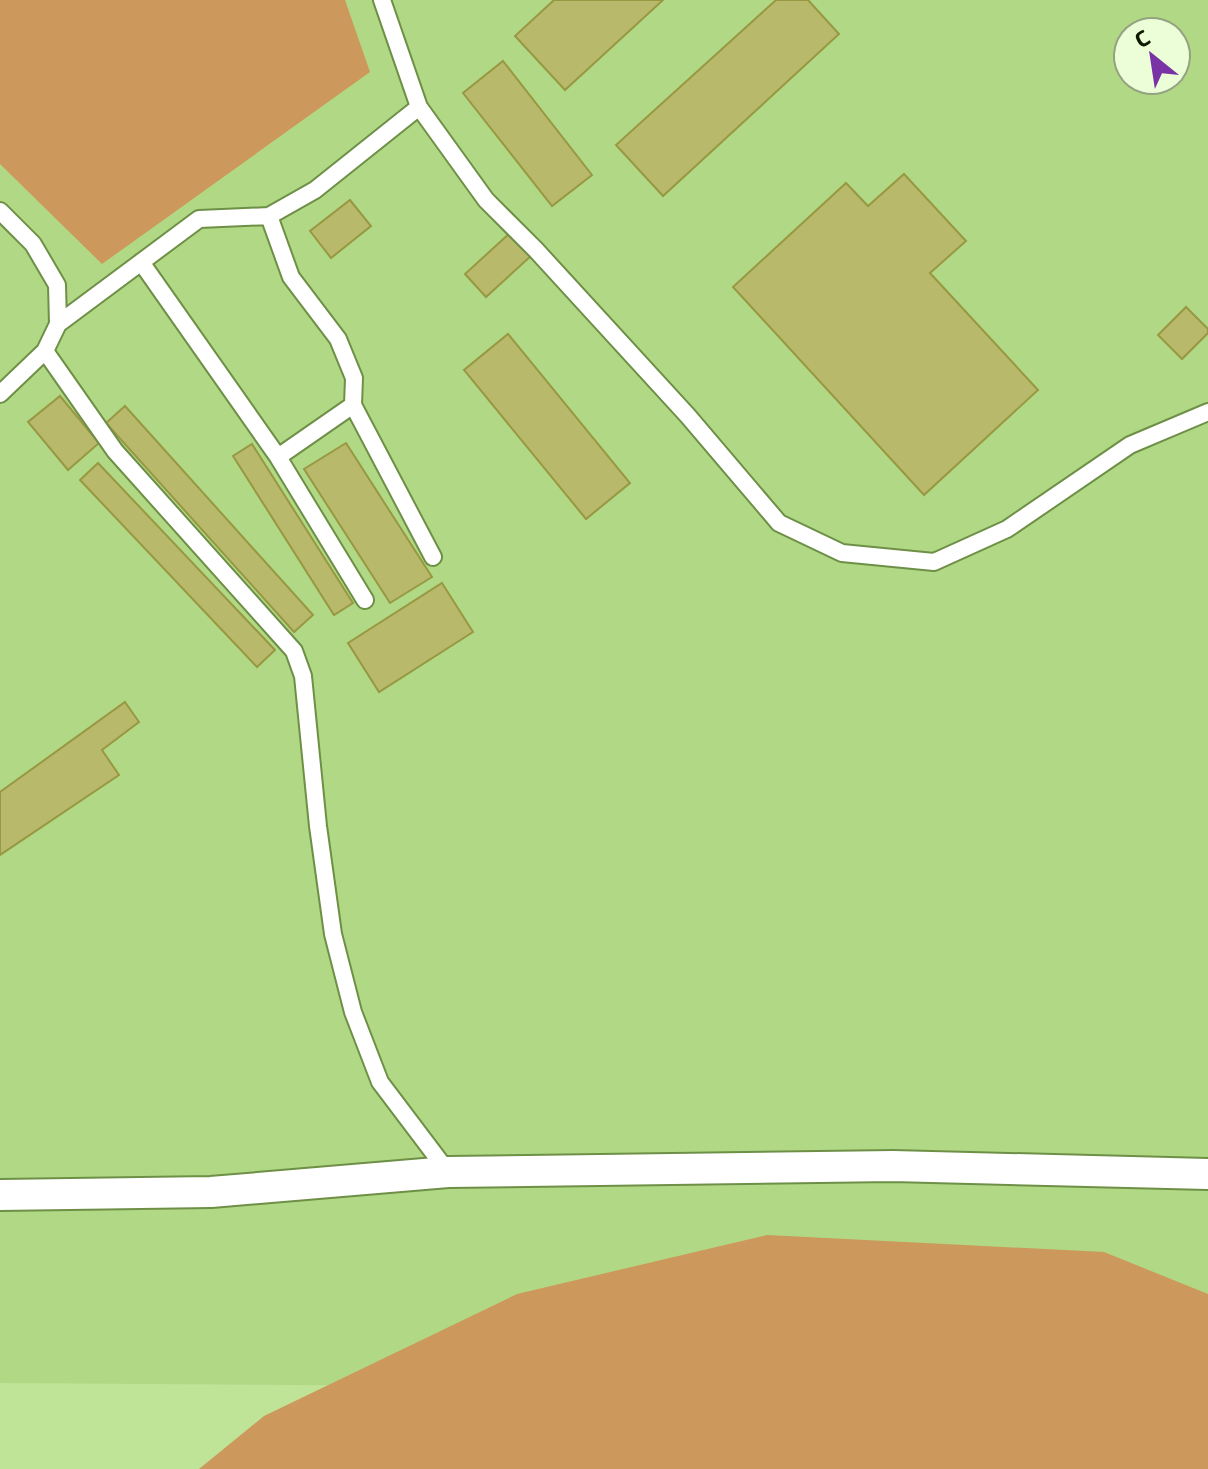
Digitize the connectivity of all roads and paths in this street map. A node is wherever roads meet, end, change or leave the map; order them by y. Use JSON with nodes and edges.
{"nodes":[{"id":1,"x":382,"y":0,"type":"edge"},
{"id":2,"x":419,"y":107,"type":"junction"},
{"id":3,"x":0,"y":211,"type":"edge"},
{"id":4,"x":269,"y":216,"type":"junction"},
{"id":5,"x":141,"y":262,"type":"junction"},
{"id":6,"x":58,"y":324,"type":"junction"},
{"id":7,"x":45,"y":351,"type":"junction"},
{"id":8,"x":0,"y":394,"type":"edge"},
{"id":9,"x":353,"y":405,"type":"junction"},
{"id":10,"x":1208,"y":412,"type":"edge"},
{"id":11,"x":278,"y":457,"type":"junction"},
{"id":12,"x":433,"y":557,"type":"dead end"},
{"id":13,"x":365,"y":600,"type":"dead end"},
{"id":14,"x":448,"y":1172,"type":"junction"},
{"id":15,"x":1208,"y":1174,"type":"edge"},
{"id":16,"x":0,"y":1195,"type":"edge"}],
"edges":[{"from":1,"to":2,"type":"lane"},
{"from":2,"to":4,"type":"lane"},
{"from":2,"to":10,"type":"lane"},
{"from":3,"to":6,"type":"lane"},
{"from":4,"to":5,"type":"lane"},
{"from":4,"to":9,"type":"lane"},
{"from":5,"to":6,"type":"lane"},
{"from":5,"to":11,"type":"lane"},
{"from":6,"to":7,"type":"lane"},
{"from":7,"to":8,"type":"lane"},
{"from":7,"to":14,"type":"lane"},
{"from":9,"to":11,"type":"lane"},
{"from":9,"to":12,"type":"lane"},
{"from":11,"to":13,"type":"lane"},
{"from":14,"to":15,"type":"street"},
{"from":14,"to":16,"type":"street"}]}
